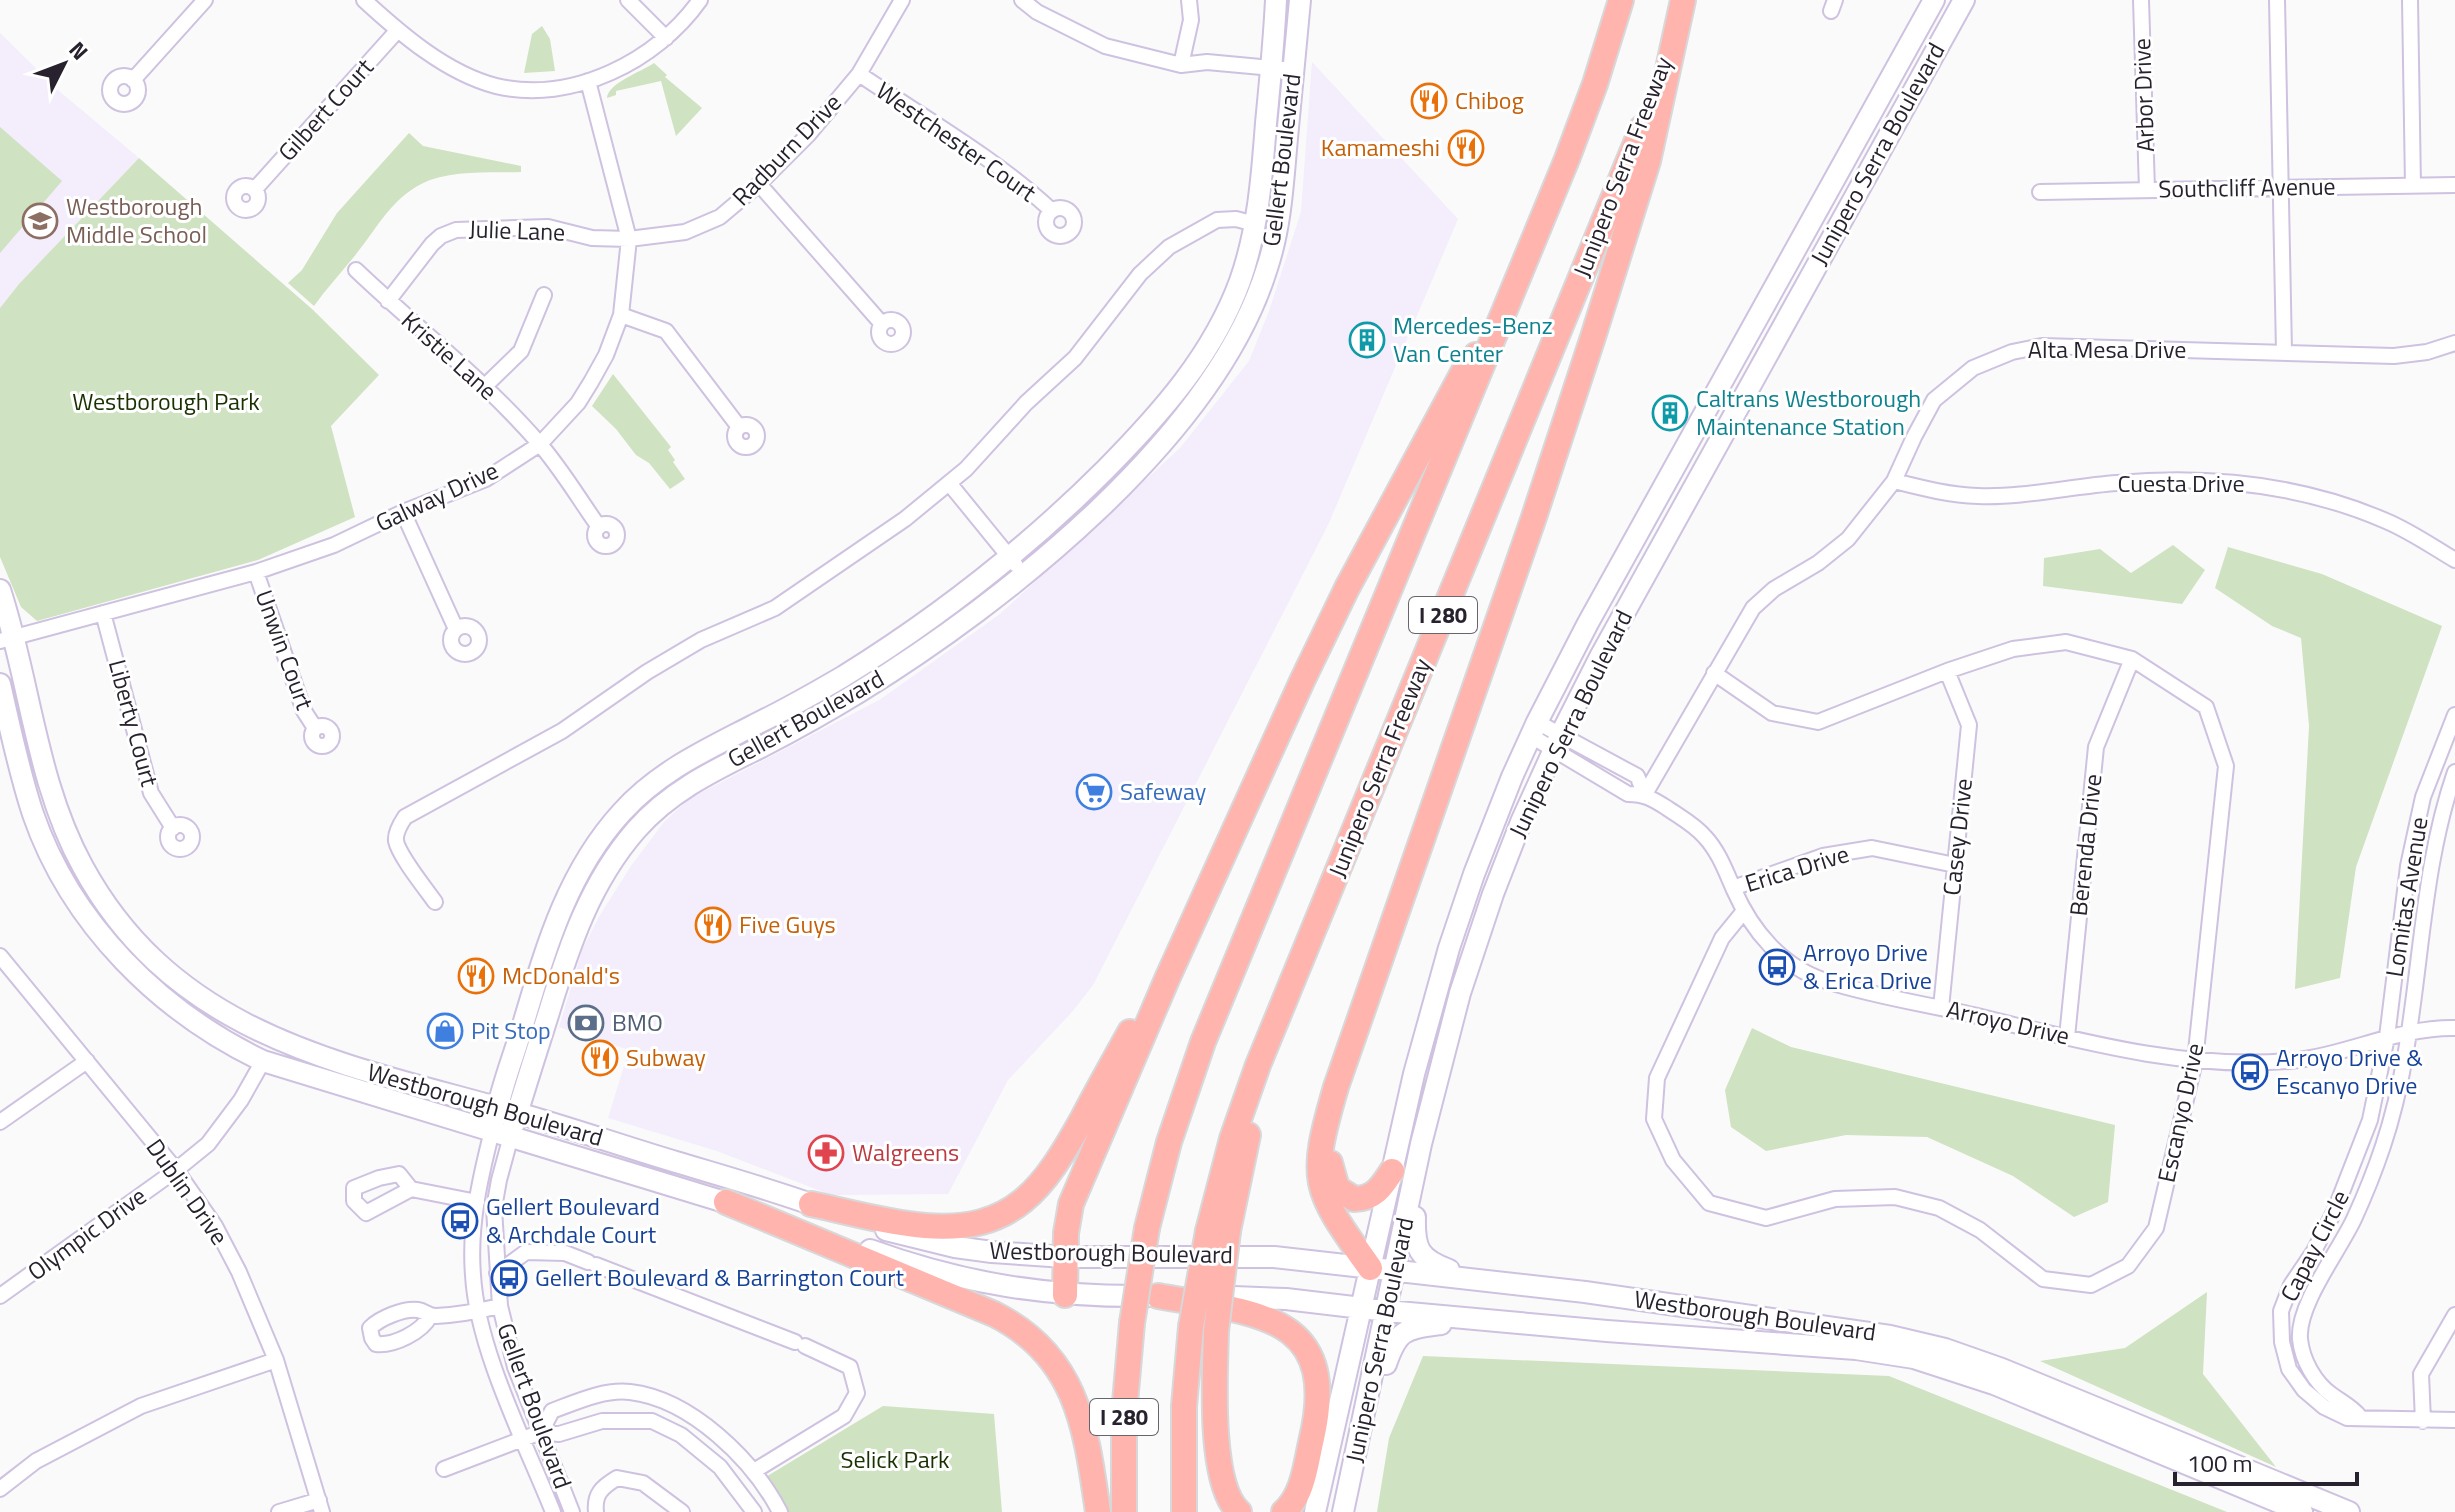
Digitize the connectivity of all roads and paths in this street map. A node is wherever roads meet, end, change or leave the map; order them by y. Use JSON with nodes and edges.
{"nodes":[{"id":1,"x":205,"y":0,"type":"edge"},
{"id":2,"x":364,"y":0,"type":"edge"},
{"id":3,"x":628,"y":0,"type":"edge"},
{"id":4,"x":700,"y":0,"type":"edge"},
{"id":5,"x":902,"y":0,"type":"edge"},
{"id":6,"x":1022,"y":0,"type":"edge"},
{"id":7,"x":1189,"y":0,"type":"edge"},
{"id":8,"x":1276,"y":0,"type":"edge"},
{"id":9,"x":1300,"y":0,"type":"edge"},
{"id":10,"x":1621,"y":0,"type":"edge"},
{"id":11,"x":1683,"y":0,"type":"edge"},
{"id":12,"x":1934,"y":0,"type":"edge"},
{"id":13,"x":1964,"y":0,"type":"edge"},
{"id":14,"x":2141,"y":0,"type":"edge"},
{"id":15,"x":2277,"y":0,"type":"edge"},
{"id":16,"x":2410,"y":0,"type":"edge"},
{"id":17,"x":397,"y":31,"type":"junction"},
{"id":18,"x":666,"y":38,"type":"junction"},
{"id":19,"x":1181,"y":65,"type":"junction"},
{"id":20,"x":1271,"y":68,"type":"junction"},
{"id":21,"x":1294,"y":70,"type":"junction"},
{"id":22,"x":859,"y":74,"type":"junction"},
{"id":23,"x":133,"y":80,"type":"dead end"},
{"id":24,"x":588,"y":81,"type":"junction"},
{"id":25,"x":759,"y":184,"type":"junction"},
{"id":26,"x":2455,"y":185,"type":"edge"},
{"id":27,"x":2413,"y":186,"type":"junction"},
{"id":28,"x":2282,"y":188,"type":"junction"},
{"id":29,"x":255,"y":189,"type":"dead end"},
{"id":30,"x":2147,"y":190,"type":"junction"},
{"id":31,"x":2040,"y":192,"type":"dead end"},
{"id":32,"x":1052,"y":211,"type":"dead end"},
{"id":33,"x":1255,"y":224,"type":"junction"},
{"id":34,"x":629,"y":239,"type":"junction"},
{"id":35,"x":356,"y":270,"type":"dead end"},
{"id":36,"x":544,"y":295,"type":"dead end"},
{"id":37,"x":388,"y":301,"type":"junction"},
{"id":38,"x":621,"y":315,"type":"junction"},
{"id":39,"x":882,"y":324,"type":"dead end"},
{"id":40,"x":1495,"y":336,"type":"junction"},
{"id":41,"x":2455,"y":343,"type":"edge"},
{"id":42,"x":2284,"y":352,"type":"junction"},
{"id":43,"x":484,"y":387,"type":"junction"},
{"id":44,"x":739,"y":427,"type":"dead end"},
{"id":45,"x":540,"y":444,"type":"junction"},
{"id":46,"x":1894,"y":481,"type":"junction"},
{"id":47,"x":949,"y":483,"type":"junction"},
{"id":48,"x":403,"y":512,"type":"junction"},
{"id":49,"x":599,"y":527,"type":"dead end"},
{"id":50,"x":1009,"y":557,"type":"junction"},
{"id":51,"x":2455,"y":560,"type":"edge"},
{"id":52,"x":256,"y":572,"type":"junction"},
{"id":53,"x":1023,"y":575,"type":"junction"},
{"id":54,"x":0,"y":590,"type":"edge"},
{"id":55,"x":103,"y":613,"type":"junction"},
{"id":56,"x":456,"y":629,"type":"dead end"},
{"id":57,"x":7,"y":640,"type":"edge"},
{"id":58,"x":2132,"y":659,"type":"junction"},
{"id":59,"x":1947,"y":671,"type":"junction"},
{"id":60,"x":1714,"y":673,"type":"junction"},
{"id":61,"x":0,"y":684,"type":"edge"},
{"id":62,"x":2455,"y":715,"type":"edge"},
{"id":63,"x":315,"y":728,"type":"dead end"},
{"id":64,"x":1534,"y":729,"type":"junction"},
{"id":65,"x":1557,"y":741,"type":"junction"},
{"id":66,"x":2455,"y":772,"type":"edge"},
{"id":67,"x":1645,"y":794,"type":"junction"},
{"id":68,"x":173,"y":828,"type":"dead end"},
{"id":69,"x":1955,"y":865,"type":"junction"},
{"id":70,"x":1733,"y":888,"type":"junction"},
{"id":71,"x":435,"y":902,"type":"dead end"},
{"id":72,"x":1744,"y":911,"type":"junction"},
{"id":73,"x":0,"y":956,"type":"edge"},
{"id":74,"x":1167,"y":979,"type":"junction"},
{"id":75,"x":1941,"y":1008,"type":"junction"},
{"id":76,"x":2455,"y":1028,"type":"edge"},
{"id":77,"x":2409,"y":1033,"type":"junction"},
{"id":78,"x":2067,"y":1037,"type":"junction"},
{"id":79,"x":2387,"y":1037,"type":"junction"},
{"id":80,"x":294,"y":1048,"type":"junction"},
{"id":81,"x":87,"y":1061,"type":"junction"},
{"id":82,"x":263,"y":1061,"type":"junction"},
{"id":83,"x":2195,"y":1061,"type":"junction"},
{"id":84,"x":1336,"y":1087,"type":"junction"},
{"id":85,"x":497,"y":1107,"type":"junction"},
{"id":86,"x":517,"y":1113,"type":"junction"},
{"id":87,"x":0,"y":1122,"type":"edge"},
{"id":88,"x":502,"y":1133,"type":"junction"},
{"id":89,"x":176,"y":1170,"type":"junction"},
{"id":90,"x":1404,"y":1170,"type":"junction"},
{"id":91,"x":411,"y":1189,"type":"dead end"},
{"id":92,"x":477,"y":1202,"type":"junction"},
{"id":93,"x":726,"y":1202,"type":"junction"},
{"id":94,"x":811,"y":1204,"type":"junction"},
{"id":95,"x":1218,"y":1231,"type":"junction"},
{"id":96,"x":1065,"y":1257,"type":"junction"},
{"id":97,"x":1370,"y":1268,"type":"junction"},
{"id":98,"x":1396,"y":1270,"type":"junction"},
{"id":99,"x":497,"y":1273,"type":"junction"},
{"id":100,"x":1476,"y":1280,"type":"junction"},
{"id":101,"x":1065,"y":1295,"type":"junction"},
{"id":102,"x":0,"y":1296,"type":"edge"},
{"id":103,"x":1158,"y":1296,"type":"junction"},
{"id":104,"x":500,"y":1306,"type":"junction"},
{"id":105,"x":1361,"y":1307,"type":"junction"},
{"id":106,"x":1387,"y":1311,"type":"junction"},
{"id":107,"x":477,"y":1312,"type":"junction"},
{"id":108,"x":2455,"y":1315,"type":"edge"},
{"id":109,"x":430,"y":1316,"type":"dead end"},
{"id":110,"x":1474,"y":1319,"type":"junction"},
{"id":111,"x":276,"y":1360,"type":"junction"},
{"id":112,"x":2360,"y":1417,"type":"junction"},
{"id":113,"x":2455,"y":1420,"type":"edge"},
{"id":114,"x":2423,"y":1421,"type":"junction"},
{"id":115,"x":541,"y":1432,"type":"junction"},
{"id":116,"x":524,"y":1439,"type":"junction"},
{"id":117,"x":1358,"y":1443,"type":"junction"},
{"id":118,"x":444,"y":1469,"type":"dead end"},
{"id":119,"x":754,"y":1471,"type":"junction"},
{"id":120,"x":0,"y":1489,"type":"edge"},
{"id":121,"x":321,"y":1506,"type":"edge"},
{"id":122,"x":279,"y":1512,"type":"edge"},
{"id":123,"x":553,"y":1512,"type":"edge"},
{"id":124,"x":572,"y":1512,"type":"edge"},
{"id":125,"x":596,"y":1512,"type":"edge"},
{"id":126,"x":682,"y":1512,"type":"edge"},
{"id":127,"x":754,"y":1512,"type":"edge"},
{"id":128,"x":780,"y":1512,"type":"edge"},
{"id":129,"x":1098,"y":1512,"type":"edge"},
{"id":130,"x":1124,"y":1512,"type":"edge"},
{"id":131,"x":1184,"y":1512,"type":"edge"},
{"id":132,"x":1239,"y":1512,"type":"edge"},
{"id":133,"x":1284,"y":1512,"type":"edge"},
{"id":134,"x":1315,"y":1512,"type":"edge"},
{"id":135,"x":1343,"y":1512,"type":"edge"},
{"id":136,"x":2302,"y":1512,"type":"edge"},
{"id":137,"x":2349,"y":1512,"type":"edge"}],
"edges":[{"from":1,"to":23,"type":"street"},
{"from":2,"to":17,"type":"street"},
{"from":3,"to":18,"type":"street"},
{"from":4,"to":18,"type":"street"},
{"from":5,"to":22,"type":"street","name":"Radburn Drive"},
{"from":6,"to":19,"type":"street"},
{"from":7,"to":19,"type":"street"},
{"from":8,"to":20,"type":"main road","name":"Gellert Boulevard"},
{"from":9,"to":21,"type":"main road","name":"Gellert Boulevard"},
{"from":10,"to":40,"type":"highway","number":"I 280"},
{"from":11,"to":84,"type":"highway"},
{"from":11,"to":95,"type":"highway","name":"Junipero Serra Freeway","number":"I 280"},
{"from":12,"to":64,"type":"main road","name":"Junipero Serra Boulevard"},
{"from":13,"to":65,"type":"main road","name":"Junipero Serra Boulevard"},
{"from":14,"to":30,"type":"street","name":"Arbor Drive"},
{"from":15,"to":28,"type":"street"},
{"from":16,"to":27,"type":"street"},
{"from":17,"to":24,"type":"street"},
{"from":17,"to":29,"type":"street","name":"Gilbert Court"},
{"from":18,"to":24,"type":"street"},
{"from":19,"to":20,"type":"street"},
{"from":20,"to":21,"type":"street"},
{"from":20,"to":33,"type":"main road","name":"Gellert Boulevard"},
{"from":21,"to":53,"type":"main road","name":"Gellert Boulevard"},
{"from":22,"to":25,"type":"street","name":"Radburn Drive"},
{"from":22,"to":32,"type":"street","name":"Westchester Court"},
{"from":24,"to":34,"type":"street","name":"Galway Drive"},
{"from":25,"to":34,"type":"street","name":"Radburn Drive"},
{"from":25,"to":39,"type":"street"},
{"from":26,"to":27,"type":"street","name":"Southcliff Avenue"},
{"from":27,"to":28,"type":"street","name":"Southcliff Avenue"},
{"from":28,"to":30,"type":"street","name":"Southcliff Avenue"},
{"from":28,"to":42,"type":"street"},
{"from":30,"to":31,"type":"street","name":"Southcliff Avenue"},
{"from":33,"to":47,"type":"street"},
{"from":33,"to":50,"type":"main road","name":"Gellert Boulevard"},
{"from":34,"to":37,"type":"street","name":"Julie Lane"},
{"from":34,"to":38,"type":"street","name":"Galway Drive"},
{"from":35,"to":37,"type":"street","name":"Kristie Lane"},
{"from":36,"to":43,"type":"street"},
{"from":37,"to":43,"type":"street","name":"Kristie Lane"},
{"from":38,"to":44,"type":"street"},
{"from":38,"to":45,"type":"street","name":"Galway Drive"},
{"from":40,"to":74,"type":"highway"},
{"from":40,"to":130,"type":"highway","number":"I 280","bridge":true},
{"from":41,"to":42,"type":"street","name":"Alta Mesa Drive"},
{"from":42,"to":46,"type":"street","name":"Alta Mesa Drive"},
{"from":43,"to":45,"type":"street","name":"Kristie Lane"},
{"from":45,"to":48,"type":"street","name":"Galway Drive"},
{"from":45,"to":49,"type":"street","name":"Kristie Lane"},
{"from":46,"to":51,"type":"street","name":"Cuesta Drive"},
{"from":46,"to":60,"type":"street","name":"Alta Mesa Drive"},
{"from":47,"to":50,"type":"street"},
{"from":47,"to":71,"type":"street"},
{"from":48,"to":52,"type":"street","name":"Galway Drive"},
{"from":48,"to":56,"type":"street"},
{"from":50,"to":53,"type":"street"},
{"from":50,"to":85,"type":"main road","name":"Gellert Boulevard"},
{"from":52,"to":55,"type":"street","name":"Galway Drive"},
{"from":52,"to":63,"type":"street","name":"Unwin Court"},
{"from":53,"to":86,"type":"main road","name":"Gellert Boulevard"},
{"from":54,"to":57,"type":"main road","name":"Westborough Boulevard"},
{"from":55,"to":57,"type":"street","name":"Galway Drive"},
{"from":55,"to":68,"type":"street","name":"Liberty Court"},
{"from":57,"to":80,"type":"main road","name":"Westborough Boulevard"},
{"from":58,"to":59,"type":"street","name":"Escanyo Drive"},
{"from":58,"to":78,"type":"street","name":"Berenda Drive"},
{"from":58,"to":83,"type":"street","name":"Escanyo Drive"},
{"from":59,"to":60,"type":"street","name":"Escanyo Drive"},
{"from":59,"to":69,"type":"street","name":"Casey Drive"},
{"from":60,"to":67,"type":"street","name":"Alta Mesa Drive"},
{"from":61,"to":82,"type":"main road","name":"Westborough Boulevard"},
{"from":62,"to":79,"type":"street","name":"Lomitas Avenue"},
{"from":64,"to":65,"type":"street","name":"Arroyo Drive"},
{"from":64,"to":90,"type":"main road","name":"Junipero Serra Boulevard"},
{"from":65,"to":67,"type":"street","name":"Arroyo Drive"},
{"from":65,"to":90,"type":"main road","name":"Junipero Serra Boulevard"},
{"from":66,"to":77,"type":"street","name":"Lomitas Avenue"},
{"from":67,"to":70,"type":"street","name":"Arroyo Drive"},
{"from":69,"to":70,"type":"street","name":"Erica Drive"},
{"from":69,"to":75,"type":"street","name":"Casey Drive"},
{"from":70,"to":72,"type":"street","name":"Arroyo Drive"},
{"from":72,"to":75,"type":"street","name":"Arroyo Drive"},
{"from":72,"to":83,"type":"street","name":"Escanyo Drive"},
{"from":73,"to":81,"type":"street","name":"Dublin Drive"},
{"from":74,"to":94,"type":"highway"},
{"from":74,"to":96,"type":"highway"},
{"from":75,"to":78,"type":"street","name":"Arroyo Drive"},
{"from":76,"to":77,"type":"street","name":"Arroyo Drive"},
{"from":77,"to":79,"type":"street","name":"Arroyo Drive"},
{"from":77,"to":112,"type":"street","name":"Capay Circle"},
{"from":78,"to":83,"type":"street","name":"Arroyo Drive"},
{"from":79,"to":83,"type":"street","name":"Arroyo Drive"},
{"from":79,"to":112,"type":"street","name":"Capay Circle"},
{"from":80,"to":82,"type":"main road"},
{"from":80,"to":85,"type":"main road","name":"Westborough Boulevard"},
{"from":81,"to":87,"type":"street"},
{"from":81,"to":89,"type":"street","name":"Dublin Drive"},
{"from":82,"to":88,"type":"main road","name":"Westborough Boulevard"},
{"from":82,"to":89,"type":"street","name":"Olympic Drive"},
{"from":84,"to":90,"type":"highway"},
{"from":84,"to":97,"type":"highway"},
{"from":85,"to":86,"type":"main road","name":"Westborough Boulevard"},
{"from":85,"to":88,"type":"main road","name":"Gellert Boulevard"},
{"from":86,"to":88,"type":"main road","name":"Gellert Boulevard"},
{"from":86,"to":94,"type":"main road","name":"Westborough Boulevard"},
{"from":88,"to":92,"type":"street","name":"Gellert Boulevard"},
{"from":88,"to":93,"type":"main road","name":"Westborough Boulevard"},
{"from":88,"to":99,"type":"street","name":"Gellert Boulevard"},
{"from":89,"to":102,"type":"street","name":"Olympic Drive"},
{"from":89,"to":111,"type":"street","name":"Dublin Drive"},
{"from":90,"to":97,"type":"main road","name":"Junipero Serra Boulevard"},
{"from":90,"to":98,"type":"main road","name":"Junipero Serra Boulevard"},
{"from":90,"to":100,"type":"main road"},
{"from":91,"to":92,"type":"street"},
{"from":92,"to":107,"type":"street","name":"Gellert Boulevard"},
{"from":93,"to":101,"type":"main road","name":"Westborough Boulevard"},
{"from":93,"to":129,"type":"highway"},
{"from":94,"to":96,"type":"main road","name":"Westborough Boulevard"},
{"from":95,"to":131,"type":"highway","name":"Junipero Serra Freeway","number":"I 280","bridge":true},
{"from":95,"to":132,"type":"highway","bridge":true},
{"from":96,"to":97,"type":"main road","name":"Westborough Boulevard"},
{"from":96,"to":101,"type":"highway"},
{"from":97,"to":98,"type":"main road","name":"Westborough Boulevard"},
{"from":97,"to":105,"type":"main road","name":"Junipero Serra Boulevard"},
{"from":98,"to":100,"type":"main road","name":"Westborough Boulevard"},
{"from":98,"to":106,"type":"main road","name":"Junipero Serra Boulevard"},
{"from":99,"to":104,"type":"street","name":"Gellert Boulevard"},
{"from":99,"to":119,"type":"street"},
{"from":100,"to":137,"type":"main road","name":"Westborough Boulevard"},
{"from":101,"to":103,"type":"main road","name":"Westborough Boulevard"},
{"from":103,"to":105,"type":"main road","name":"Westborough Boulevard"},
{"from":103,"to":133,"type":"highway"},
{"from":104,"to":107,"type":"street"},
{"from":104,"to":115,"type":"street","name":"Gellert Boulevard"},
{"from":105,"to":106,"type":"main road","name":"Westborough Boulevard"},
{"from":105,"to":134,"type":"main road","name":"Junipero Serra Boulevard"},
{"from":106,"to":110,"type":"main road","name":"Westborough Boulevard"},
{"from":106,"to":117,"type":"main road","name":"Junipero Serra Boulevard"},
{"from":107,"to":109,"type":"street"},
{"from":107,"to":116,"type":"street","name":"Gellert Boulevard"},
{"from":108,"to":114,"type":"street"},
{"from":110,"to":117,"type":"main road"},
{"from":110,"to":136,"type":"main road","name":"Westborough Boulevard"},
{"from":111,"to":120,"type":"street"},
{"from":111,"to":121,"type":"street","name":"Dublin Drive"},
{"from":112,"to":114,"type":"street","name":"Capay Circle"},
{"from":113,"to":114,"type":"street","name":"Capay Circle"},
{"from":115,"to":116,"type":"street"},
{"from":115,"to":119,"type":"street"},
{"from":115,"to":124,"type":"street","name":"Gellert Boulevard"},
{"from":115,"to":127,"type":"street"},
{"from":116,"to":118,"type":"street"},
{"from":116,"to":123,"type":"street","name":"Gellert Boulevard"},
{"from":117,"to":135,"type":"main road","name":"Junipero Serra Boulevard"},
{"from":119,"to":128,"type":"street"},
{"from":121,"to":122,"type":"street"},
{"from":125,"to":126,"type":"street"}]}
